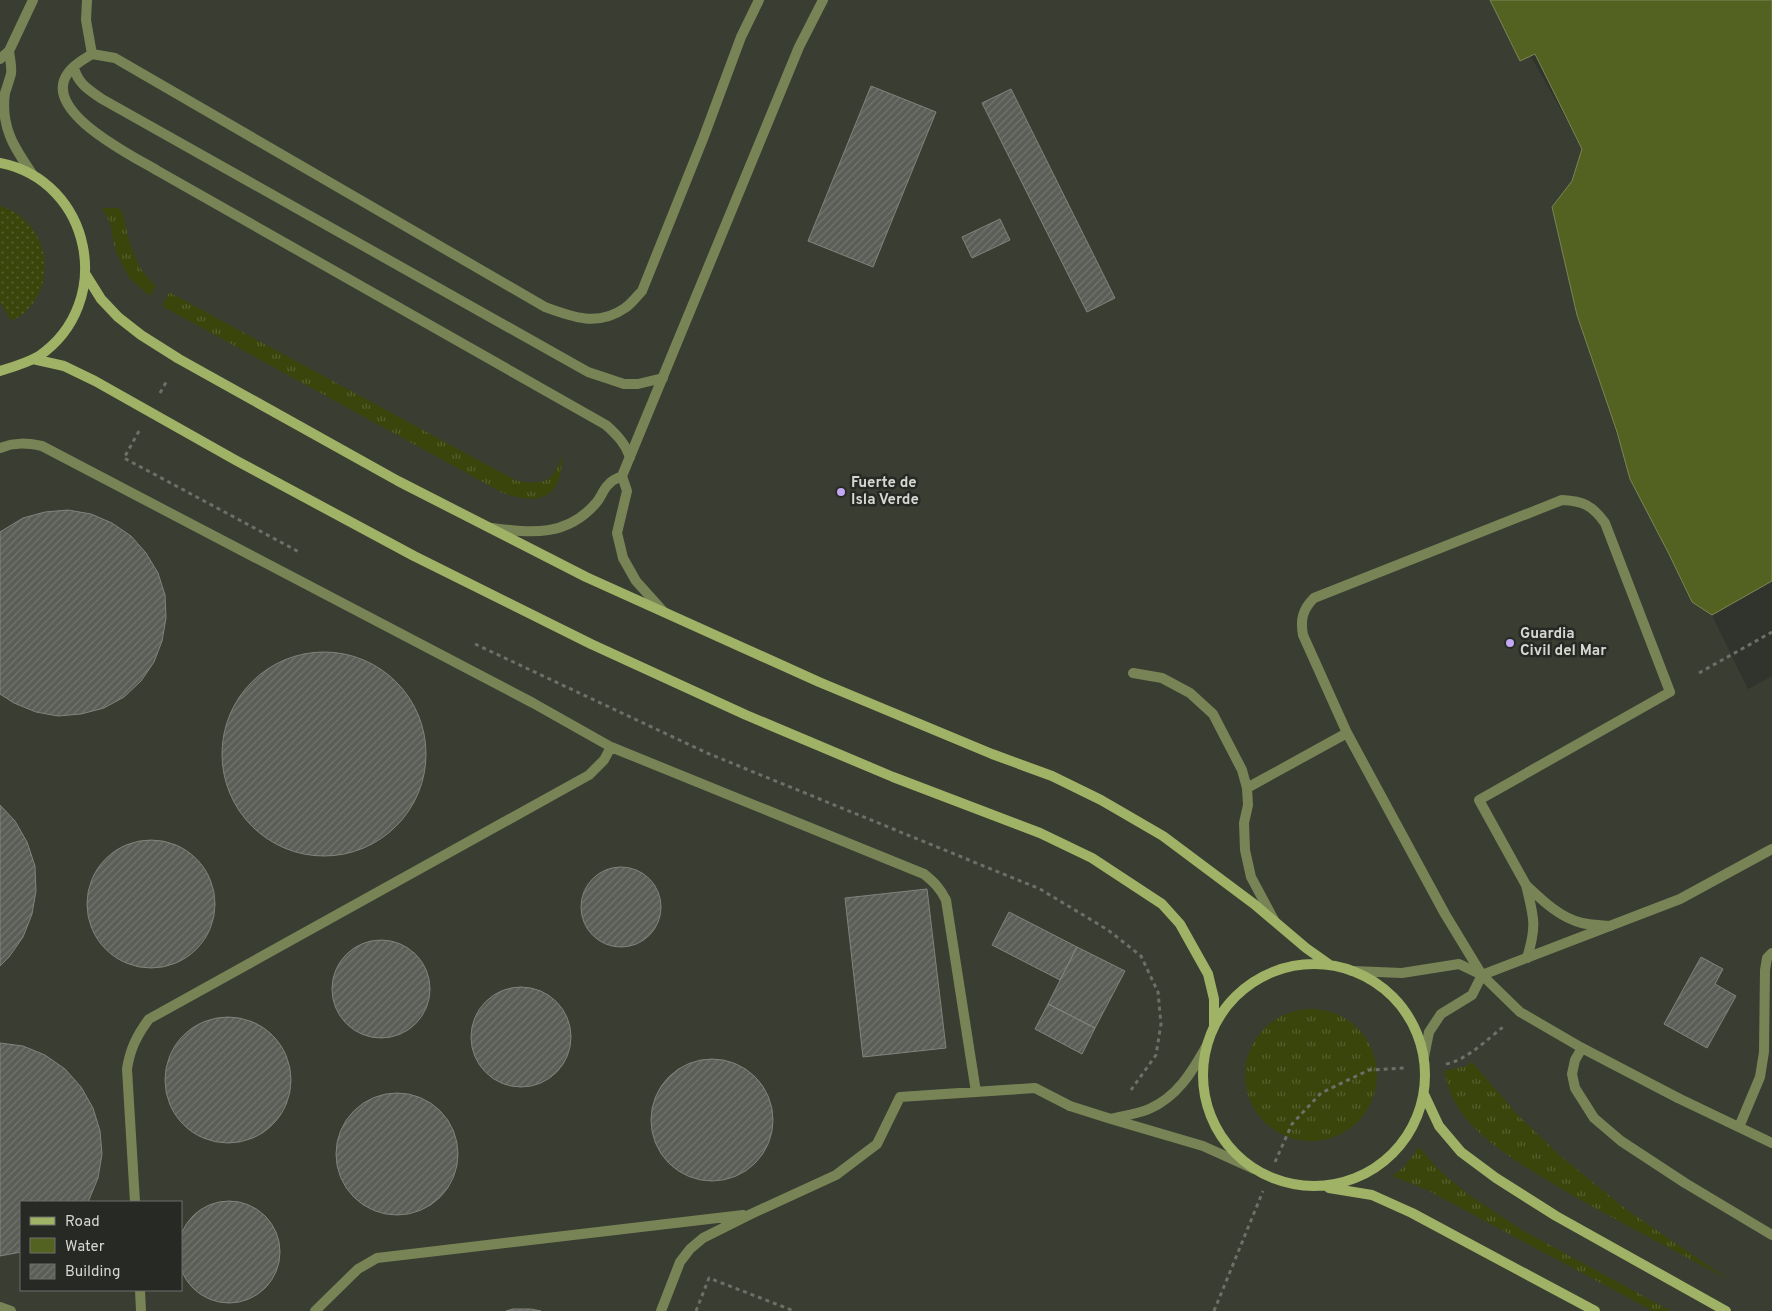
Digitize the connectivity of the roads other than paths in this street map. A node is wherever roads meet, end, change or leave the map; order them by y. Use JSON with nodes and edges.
{"nodes":[{"id":1,"x":33,"y":0,"type":"edge"},
{"id":2,"x":88,"y":0,"type":"edge"},
{"id":3,"x":758,"y":0,"type":"edge"},
{"id":4,"x":823,"y":0,"type":"edge"},
{"id":5,"x":9,"y":51,"type":"junction"},
{"id":6,"x":92,"y":54,"type":"junction"},
{"id":7,"x":0,"y":59,"type":"edge"},
{"id":8,"x":74,"y":67,"type":"junction"},
{"id":9,"x":0,"y":163,"type":"edge"},
{"id":10,"x":33,"y":175,"type":"junction"},
{"id":11,"x":86,"y":275,"type":"junction"},
{"id":12,"x":33,"y":359,"type":"junction"},
{"id":13,"x":0,"y":371,"type":"edge"},
{"id":14,"x":663,"y":378,"type":"junction"},
{"id":15,"x":0,"y":448,"type":"edge"},
{"id":16,"x":630,"y":457,"type":"junction"},
{"id":17,"x":622,"y":476,"type":"junction"},
{"id":18,"x":490,"y":528,"type":"junction"},
{"id":19,"x":663,"y":611,"type":"junction"},
{"id":20,"x":1133,"y":673,"type":"dead end"},
{"id":21,"x":1347,"y":733,"type":"junction"},
{"id":22,"x":611,"y":747,"type":"junction"},
{"id":23,"x":1248,"y":788,"type":"junction"},
{"id":24,"x":1772,"y":849,"type":"edge"},
{"id":25,"x":1526,"y":885,"type":"junction"},
{"id":26,"x":1274,"y":921,"type":"junction"},
{"id":27,"x":1610,"y":926,"type":"junction"},
{"id":28,"x":1772,"y":953,"type":"edge"},
{"id":29,"x":1526,"y":958,"type":"junction"},
{"id":30,"x":1330,"y":965,"type":"junction"},
{"id":31,"x":1352,"y":971,"type":"junction"},
{"id":32,"x":1482,"y":975,"type":"junction"},
{"id":33,"x":1214,"y":1026,"type":"junction"},
{"id":34,"x":1206,"y":1047,"type":"junction"},
{"id":35,"x":1582,"y":1048,"type":"junction"},
{"id":36,"x":1424,"y":1062,"type":"junction"},
{"id":37,"x":976,"y":1092,"type":"junction"},
{"id":38,"x":1424,"y":1094,"type":"junction"},
{"id":39,"x":1111,"y":1119,"type":"junction"},
{"id":40,"x":1739,"y":1127,"type":"junction"},
{"id":41,"x":1772,"y":1143,"type":"edge"},
{"id":42,"x":1254,"y":1169,"type":"junction"},
{"id":43,"x":1320,"y":1186,"type":"junction"},
{"id":44,"x":135,"y":1201,"type":"edge"},
{"id":45,"x":751,"y":1214,"type":"junction"},
{"id":46,"x":1772,"y":1235,"type":"edge"},
{"id":47,"x":140,"y":1291,"type":"edge"},
{"id":48,"x":0,"y":1307,"type":"edge"},
{"id":49,"x":11,"y":1311,"type":"edge"},
{"id":50,"x":141,"y":1311,"type":"edge"},
{"id":51,"x":315,"y":1311,"type":"edge"},
{"id":52,"x":661,"y":1311,"type":"edge"},
{"id":53,"x":1595,"y":1311,"type":"edge"},
{"id":54,"x":1726,"y":1311,"type":"edge"}],
"edges":[{"from":1,"to":5,"type":"street"},
{"from":2,"to":6,"type":"street"},
{"from":3,"to":6,"type":"street"},
{"from":4,"to":14,"type":"street"},
{"from":5,"to":7,"type":"street"},
{"from":5,"to":10,"type":"street"},
{"from":6,"to":8,"type":"street"},
{"from":8,"to":14,"type":"street"},
{"from":8,"to":16,"type":"street"},
{"from":9,"to":10,"type":"main road"},
{"from":10,"to":11,"type":"main road"},
{"from":11,"to":12,"type":"main road"},
{"from":11,"to":18,"type":"main road"},
{"from":12,"to":13,"type":"main road"},
{"from":12,"to":33,"type":"main road"},
{"from":14,"to":16,"type":"street"},
{"from":15,"to":22,"type":"street"},
{"from":16,"to":17,"type":"street"},
{"from":17,"to":18,"type":"street"},
{"from":17,"to":19,"type":"street"},
{"from":18,"to":19,"type":"main road"},
{"from":19,"to":26,"type":"main road"},
{"from":20,"to":23,"type":"street"},
{"from":21,"to":23,"type":"street"},
{"from":21,"to":25,"type":"street"},
{"from":21,"to":32,"type":"street"},
{"from":22,"to":37,"type":"street"},
{"from":22,"to":44,"type":"street"},
{"from":23,"to":26,"type":"street"},
{"from":24,"to":27,"type":"street"},
{"from":25,"to":27,"type":"street"},
{"from":25,"to":29,"type":"street"},
{"from":26,"to":30,"type":"main road"},
{"from":27,"to":29,"type":"street"},
{"from":28,"to":40,"type":"street"},
{"from":29,"to":32,"type":"street"},
{"from":30,"to":31,"type":"main road"},
{"from":30,"to":33,"type":"main road"},
{"from":31,"to":32,"type":"street"},
{"from":31,"to":36,"type":"main road"},
{"from":32,"to":35,"type":"street"},
{"from":32,"to":36,"type":"street"},
{"from":33,"to":34,"type":"main road"},
{"from":34,"to":39,"type":"street"},
{"from":34,"to":42,"type":"main road"},
{"from":35,"to":40,"type":"street"},
{"from":35,"to":46,"type":"street"},
{"from":36,"to":38,"type":"main road"},
{"from":37,"to":39,"type":"street"},
{"from":37,"to":45,"type":"street"},
{"from":38,"to":43,"type":"main road"},
{"from":38,"to":54,"type":"main road"},
{"from":39,"to":42,"type":"street"},
{"from":40,"to":41,"type":"street"},
{"from":42,"to":43,"type":"main road"},
{"from":43,"to":53,"type":"main road"},
{"from":45,"to":51,"type":"street"},
{"from":45,"to":52,"type":"street"},
{"from":47,"to":50,"type":"street"},
{"from":48,"to":49,"type":"street"}]}
